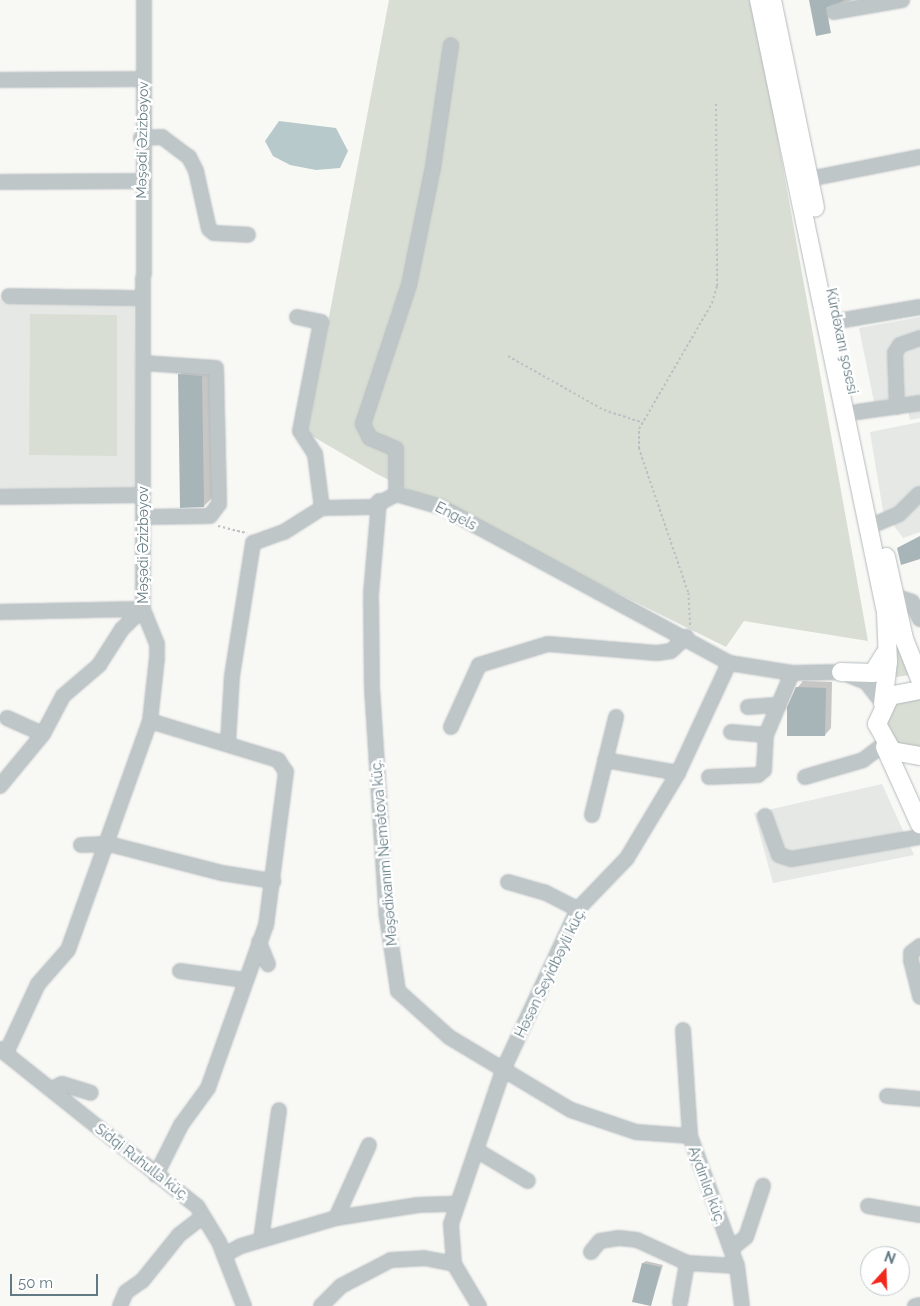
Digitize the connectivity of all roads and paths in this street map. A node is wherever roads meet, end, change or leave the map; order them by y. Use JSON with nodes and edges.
{"nodes":[{"id":1,"x":144,"y":0,"type":"edge"},
{"id":2,"x":759,"y":0,"type":"edge"},
{"id":3,"x":772,"y":0,"type":"edge"},
{"id":4,"x":902,"y":0,"type":"edge"},
{"id":5,"x":834,"y":12,"type":"dead end"},
{"id":6,"x":451,"y":45,"type":"dead end"},
{"id":7,"x":143,"y":79,"type":"junction"},
{"id":8,"x":0,"y":80,"type":"edge"},
{"id":9,"x":716,"y":104,"type":"dead end"},
{"id":10,"x":141,"y":138,"type":"junction"},
{"id":11,"x":920,"y":157,"type":"edge"},
{"id":12,"x":809,"y":179,"type":"junction"},
{"id":13,"x":141,"y":181,"type":"junction"},
{"id":14,"x":0,"y":182,"type":"edge"},
{"id":15,"x":248,"y":234,"type":"dead end"},
{"id":16,"x":9,"y":296,"type":"dead end"},
{"id":17,"x":141,"y":298,"type":"junction"},
{"id":18,"x":920,"y":307,"type":"edge"},
{"id":19,"x":297,"y":317,"type":"dead end"},
{"id":20,"x":838,"y":321,"type":"junction"},
{"id":21,"x":920,"y":338,"type":"edge"},
{"id":22,"x":508,"y":356,"type":"dead end"},
{"id":23,"x":143,"y":363,"type":"junction"},
{"id":24,"x":920,"y":403,"type":"edge"},
{"id":25,"x":897,"y":407,"type":"junction"},
{"id":26,"x":857,"y":412,"type":"junction"},
{"id":27,"x":641,"y":423,"type":"junction"},
{"id":28,"x":396,"y":494,"type":"junction"},
{"id":29,"x":919,"y":494,"type":"edge"},
{"id":30,"x":143,"y":496,"type":"junction"},
{"id":31,"x":0,"y":497,"type":"edge"},
{"id":32,"x":380,"y":501,"type":"junction"},
{"id":33,"x":322,"y":508,"type":"junction"},
{"id":34,"x":143,"y":516,"type":"junction"},
{"id":35,"x":210,"y":516,"type":"junction"},
{"id":36,"x":878,"y":523,"type":"junction"},
{"id":37,"x":258,"y":539,"type":"junction"},
{"id":38,"x":895,"y":596,"type":"junction"},
{"id":39,"x":143,"y":609,"type":"junction"},
{"id":40,"x":0,"y":612,"type":"edge"},
{"id":41,"x":920,"y":619,"type":"edge"},
{"id":42,"x":686,"y":637,"type":"junction"},
{"id":43,"x":888,"y":644,"type":"junction"},
{"id":44,"x":729,"y":663,"type":"junction"},
{"id":45,"x":841,"y":672,"type":"junction"},
{"id":46,"x":792,"y":673,"type":"junction"},
{"id":47,"x":920,"y":679,"type":"edge"},
{"id":48,"x":920,"y":690,"type":"edge"},
{"id":49,"x":883,"y":704,"type":"junction"},
{"id":50,"x":780,"y":705,"type":"junction"},
{"id":51,"x":748,"y":707,"type":"dead end"},
{"id":52,"x":616,"y":717,"type":"dead end"},
{"id":53,"x":7,"y":718,"type":"dead end"},
{"id":54,"x":150,"y":721,"type":"junction"},
{"id":55,"x":452,"y":727,"type":"dead end"},
{"id":56,"x":731,"y":732,"type":"dead end"},
{"id":57,"x":43,"y":734,"type":"junction"},
{"id":58,"x":766,"y":735,"type":"junction"},
{"id":59,"x":228,"y":743,"type":"junction"},
{"id":60,"x":884,"y":744,"type":"junction"},
{"id":61,"x":920,"y":756,"type":"edge"},
{"id":62,"x":605,"y":760,"type":"junction"},
{"id":63,"x":678,"y":773,"type":"junction"},
{"id":64,"x":709,"y":777,"type":"dead end"},
{"id":65,"x":805,"y":777,"type":"dead end"},
{"id":66,"x":0,"y":786,"type":"edge"},
{"id":67,"x":592,"y":815,"type":"dead end"},
{"id":68,"x":766,"y":816,"type":"dead end"},
{"id":69,"x":920,"y":824,"type":"edge"},
{"id":70,"x":920,"y":837,"type":"edge"},
{"id":71,"x":109,"y":844,"type":"junction"},
{"id":72,"x":81,"y":845,"type":"dead end"},
{"id":73,"x":273,"y":881,"type":"junction"},
{"id":74,"x":508,"y":882,"type":"dead end"},
{"id":75,"x":578,"y":909,"type":"junction"},
{"id":76,"x":259,"y":942,"type":"junction"},
{"id":77,"x":920,"y":946,"type":"edge"},
{"id":78,"x":268,"y":964,"type":"dead end"},
{"id":79,"x":180,"y":971,"type":"dead end"},
{"id":80,"x":244,"y":980,"type":"junction"},
{"id":81,"x":917,"y":1001,"type":"edge"},
{"id":82,"x":683,"y":1030,"type":"dead end"},
{"id":83,"x":3,"y":1051,"type":"edge"},
{"id":84,"x":503,"y":1070,"type":"junction"},
{"id":85,"x":52,"y":1089,"type":"junction"},
{"id":86,"x":91,"y":1093,"type":"dead end"},
{"id":87,"x":887,"y":1096,"type":"dead end"},
{"id":88,"x":920,"y":1099,"type":"edge"},
{"id":89,"x":279,"y":1110,"type":"dead end"},
{"id":90,"x":690,"y":1136,"type":"junction"},
{"id":91,"x":369,"y":1145,"type":"dead end"},
{"id":92,"x":478,"y":1151,"type":"junction"},
{"id":93,"x":156,"y":1175,"type":"junction"},
{"id":94,"x":528,"y":1181,"type":"dead end"},
{"id":95,"x":763,"y":1186,"type":"dead end"},
{"id":96,"x":456,"y":1204,"type":"junction"},
{"id":97,"x":868,"y":1206,"type":"dead end"},
{"id":98,"x":920,"y":1215,"type":"edge"},
{"id":99,"x":202,"y":1217,"type":"junction"},
{"id":100,"x":336,"y":1218,"type":"junction"},
{"id":101,"x":261,"y":1240,"type":"junction"},
{"id":102,"x":731,"y":1249,"type":"junction"},
{"id":103,"x":591,"y":1252,"type":"dead end"},
{"id":104,"x":224,"y":1255,"type":"junction"},
{"id":105,"x":687,"y":1263,"type":"junction"},
{"id":106,"x":454,"y":1264,"type":"junction"},
{"id":107,"x":737,"y":1266,"type":"junction"},
{"id":108,"x":680,"y":1303,"type":"dead end"},
{"id":109,"x":920,"y":1305,"type":"edge"},
{"id":110,"x":120,"y":1306,"type":"edge"},
{"id":111,"x":244,"y":1306,"type":"edge"},
{"id":112,"x":321,"y":1306,"type":"edge"},
{"id":113,"x":479,"y":1306,"type":"edge"},
{"id":114,"x":742,"y":1306,"type":"edge"},
{"id":115,"x":914,"y":1306,"type":"edge"}],
"edges":[{"from":1,"to":7,"type":"street","name":"Məşədi Əzizbəyov"},
{"from":2,"to":43,"type":"main road"},
{"from":3,"to":12,"type":"main road","name":"Kürdəxanı şosesi"},
{"from":4,"to":5,"type":"street"},
{"from":6,"to":28,"type":"street"},
{"from":7,"to":8,"type":"street"},
{"from":7,"to":10,"type":"street","name":"Məşədi Əzizbəyov"},
{"from":9,"to":27,"type":"path"},
{"from":10,"to":13,"type":"street","name":"Məşədi Əzizbəyov"},
{"from":10,"to":15,"type":"street"},
{"from":11,"to":12,"type":"street"},
{"from":12,"to":20,"type":"main road","name":"Kürdəxanı şosesi"},
{"from":13,"to":14,"type":"street"},
{"from":13,"to":17,"type":"street","name":"Məşədi Əzizbəyov"},
{"from":16,"to":17,"type":"street"},
{"from":17,"to":23,"type":"street","name":"Məşədi Əzizbəyov"},
{"from":18,"to":20,"type":"street"},
{"from":19,"to":33,"type":"street"},
{"from":20,"to":26,"type":"main road","name":"Kürdəxanı şosesi"},
{"from":21,"to":25,"type":"street"},
{"from":22,"to":27,"type":"path"},
{"from":23,"to":30,"type":"street","name":"Məşədi Əzizbəyov"},
{"from":23,"to":35,"type":"street"},
{"from":24,"to":25,"type":"street"},
{"from":25,"to":26,"type":"street"},
{"from":26,"to":36,"type":"main road","name":"Kürdəxanı şosesi"},
{"from":27,"to":42,"type":"path"},
{"from":28,"to":32,"type":"street"},
{"from":28,"to":42,"type":"street","name":"Engels"},
{"from":29,"to":36,"type":"street"},
{"from":30,"to":31,"type":"street"},
{"from":30,"to":34,"type":"street","name":"Məşədi Əzizbəyov"},
{"from":32,"to":33,"type":"street"},
{"from":32,"to":84,"type":"street","name":"Məşədixanım Nemətova küç."},
{"from":33,"to":37,"type":"street"},
{"from":34,"to":35,"type":"street"},
{"from":34,"to":39,"type":"street","name":"Məşədi Əzizbəyov"},
{"from":35,"to":37,"type":"path"},
{"from":36,"to":38,"type":"main road","name":"Kürdəxanı şosesi"},
{"from":37,"to":59,"type":"street"},
{"from":38,"to":41,"type":"street"},
{"from":38,"to":47,"type":"main road","name":"Kürdəxanı şosesi"},
{"from":39,"to":40,"type":"street"},
{"from":39,"to":54,"type":"street","name":"Məşədi Əzizbəyov"},
{"from":39,"to":57,"type":"street"},
{"from":42,"to":44,"type":"street","name":"Engels"},
{"from":42,"to":55,"type":"street"},
{"from":43,"to":45,"type":"main road"},
{"from":43,"to":49,"type":"main road"},
{"from":44,"to":46,"type":"street","name":"Engels"},
{"from":44,"to":63,"type":"street","name":"Həsən Seyidbəyli küç."},
{"from":45,"to":46,"type":"street","name":"Engels"},
{"from":45,"to":49,"type":"street"},
{"from":46,"to":50,"type":"street"},
{"from":48,"to":49,"type":"main road"},
{"from":49,"to":60,"type":"main road"},
{"from":50,"to":51,"type":"street"},
{"from":50,"to":58,"type":"street"},
{"from":52,"to":62,"type":"street"},
{"from":53,"to":57,"type":"street"},
{"from":54,"to":59,"type":"street"},
{"from":54,"to":71,"type":"street","name":"Məşədi Əzizbəyov"},
{"from":56,"to":58,"type":"street"},
{"from":57,"to":66,"type":"street"},
{"from":58,"to":64,"type":"street"},
{"from":59,"to":73,"type":"street"},
{"from":60,"to":61,"type":"main road"},
{"from":60,"to":65,"type":"street"},
{"from":60,"to":69,"type":"main road"},
{"from":62,"to":63,"type":"street"},
{"from":62,"to":67,"type":"street"},
{"from":63,"to":75,"type":"street","name":"Həsən Seyidbəyli küç."},
{"from":68,"to":70,"type":"street"},
{"from":71,"to":72,"type":"street"},
{"from":71,"to":73,"type":"street"},
{"from":71,"to":83,"type":"street","name":"Məşədi Əzizbəyov"},
{"from":73,"to":76,"type":"street"},
{"from":74,"to":75,"type":"street"},
{"from":75,"to":84,"type":"street","name":"Həsən Seyidbəyli küç."},
{"from":76,"to":78,"type":"street"},
{"from":76,"to":80,"type":"street"},
{"from":77,"to":81,"type":"street"},
{"from":79,"to":80,"type":"street"},
{"from":80,"to":93,"type":"street"},
{"from":82,"to":90,"type":"street","name":"Aydınlıq küç."},
{"from":83,"to":85,"type":"street","name":"Sidqi Ruhulla küç."},
{"from":84,"to":90,"type":"street","name":"Məşədixanım Nemətova küç."},
{"from":84,"to":92,"type":"street","name":"Həsən Seyidbəyli küç."},
{"from":85,"to":86,"type":"street"},
{"from":85,"to":93,"type":"street","name":"Sidqi Ruhulla küç."},
{"from":87,"to":88,"type":"street"},
{"from":89,"to":101,"type":"street"},
{"from":90,"to":102,"type":"street","name":"Aydınlıq küç."},
{"from":91,"to":100,"type":"street"},
{"from":92,"to":94,"type":"street"},
{"from":92,"to":96,"type":"street","name":"Həsən Seyidbəyli küç."},
{"from":93,"to":99,"type":"street","name":"Sidqi Ruhulla küç."},
{"from":95,"to":102,"type":"street"},
{"from":96,"to":100,"type":"street"},
{"from":96,"to":106,"type":"street","name":"Həsən Seyidbəyli küç."},
{"from":97,"to":98,"type":"street"},
{"from":99,"to":104,"type":"street","name":"Sidqi Ruhulla küç."},
{"from":99,"to":110,"type":"street"},
{"from":100,"to":101,"type":"street"},
{"from":101,"to":104,"type":"street"},
{"from":102,"to":107,"type":"street","name":"Aydınlıq küç."},
{"from":103,"to":105,"type":"street"},
{"from":104,"to":111,"type":"street","name":"Sidqi Ruhulla küç."},
{"from":105,"to":107,"type":"street"},
{"from":105,"to":108,"type":"street"},
{"from":106,"to":112,"type":"street"},
{"from":106,"to":113,"type":"street","name":"Həsən Seyidbəyli küç."},
{"from":107,"to":114,"type":"street","name":"Aydınlıq küç."},
{"from":109,"to":115,"type":"street"}]}
